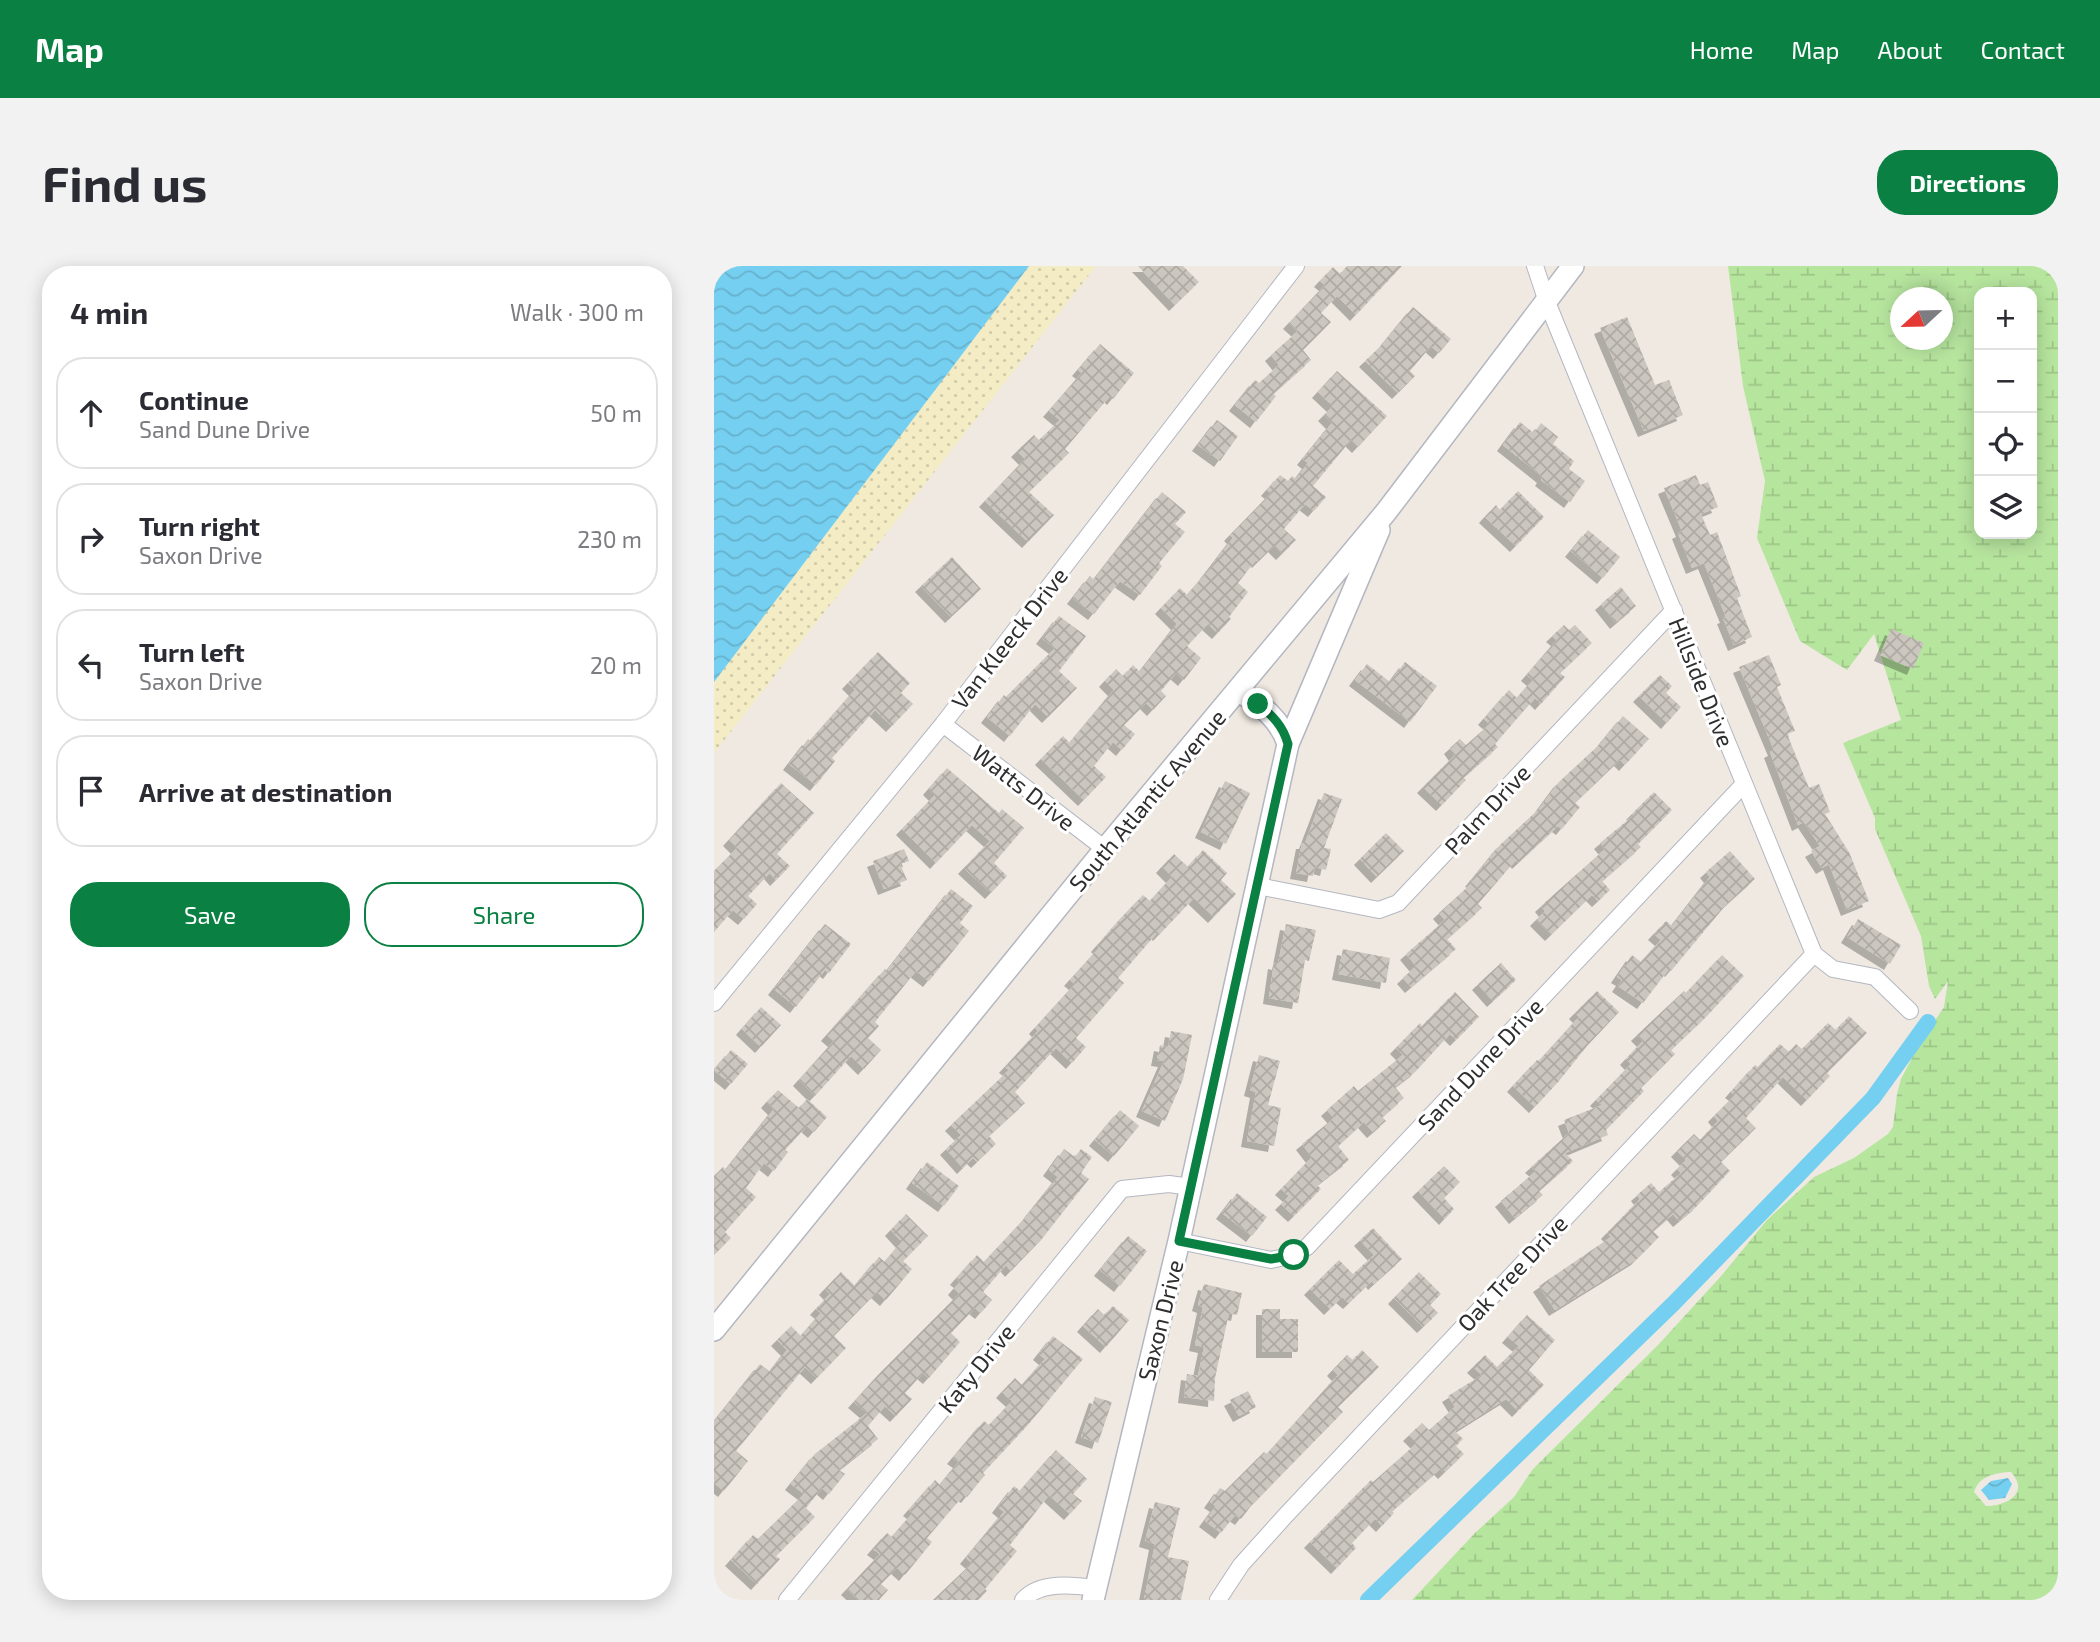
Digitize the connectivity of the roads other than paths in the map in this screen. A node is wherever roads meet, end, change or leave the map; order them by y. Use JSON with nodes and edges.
{"nodes":[{"id":1,"x":1296,"y":266,"type":"edge"},
{"id":2,"x":1535,"y":266,"type":"edge"},
{"id":3,"x":1573,"y":266,"type":"edge"},
{"id":4,"x":1547,"y":302,"type":"junction"},
{"id":5,"x":1386,"y":512,"type":"junction"},
{"id":6,"x":1674,"y":610,"type":"junction"},
{"id":7,"x":1238,"y":690,"type":"junction"},
{"id":8,"x":943,"y":724,"type":"junction"},
{"id":9,"x":1288,"y":744,"type":"junction"},
{"id":10,"x":1743,"y":785,"type":"junction"},
{"id":11,"x":1105,"y":849,"type":"junction"},
{"id":12,"x":1258,"y":886,"type":"junction"},
{"id":13,"x":1814,"y":954,"type":"junction"},
{"id":14,"x":714,"y":1003,"type":"edge"},
{"id":15,"x":1910,"y":1011,"type":"dead end"},
{"id":16,"x":1191,"y":1187,"type":"junction"},
{"id":17,"x":1179,"y":1241,"type":"junction"},
{"id":18,"x":714,"y":1330,"type":"edge"},
{"id":19,"x":1094,"y":1594,"type":"edge"},
{"id":20,"x":787,"y":1600,"type":"edge"},
{"id":21,"x":1023,"y":1600,"type":"edge"},
{"id":22,"x":1218,"y":1600,"type":"edge"}],
"edges":[{"from":1,"to":8,"type":"street","name":"Van Kleeck Drive"},
{"from":2,"to":4,"type":"street"},
{"from":3,"to":4,"type":"street","name":"South Atlantic Avenue"},
{"from":4,"to":5,"type":"street","name":"South Atlantic Avenue"},
{"from":4,"to":6,"type":"street","name":"Hillside Drive"},
{"from":5,"to":7,"type":"street","name":"South Atlantic Avenue"},
{"from":5,"to":9,"type":"street","name":"Saxon Drive"},
{"from":6,"to":10,"type":"street","name":"Hillside Drive"},
{"from":6,"to":12,"type":"street","name":"Palm Drive"},
{"from":7,"to":9,"type":"street"},
{"from":7,"to":11,"type":"street","name":"South Atlantic Avenue"},
{"from":8,"to":11,"type":"street","name":"Watts Drive"},
{"from":8,"to":14,"type":"street","name":"Van Kleeck Drive"},
{"from":9,"to":12,"type":"street","name":"Saxon Drive"},
{"from":10,"to":13,"type":"street","name":"Hillside Drive"},
{"from":10,"to":17,"type":"street","name":"Sand Dune Drive"},
{"from":11,"to":18,"type":"street","name":"South Atlantic Avenue"},
{"from":12,"to":16,"type":"street","name":"Saxon Drive"},
{"from":13,"to":15,"type":"street"},
{"from":13,"to":22,"type":"street","name":"Oak Tree Drive"},
{"from":16,"to":17,"type":"street","name":"Saxon Drive"},
{"from":16,"to":20,"type":"street","name":"Katy Drive"},
{"from":17,"to":19,"type":"street","name":"Saxon Drive"},
{"from":19,"to":21,"type":"street"}]}
